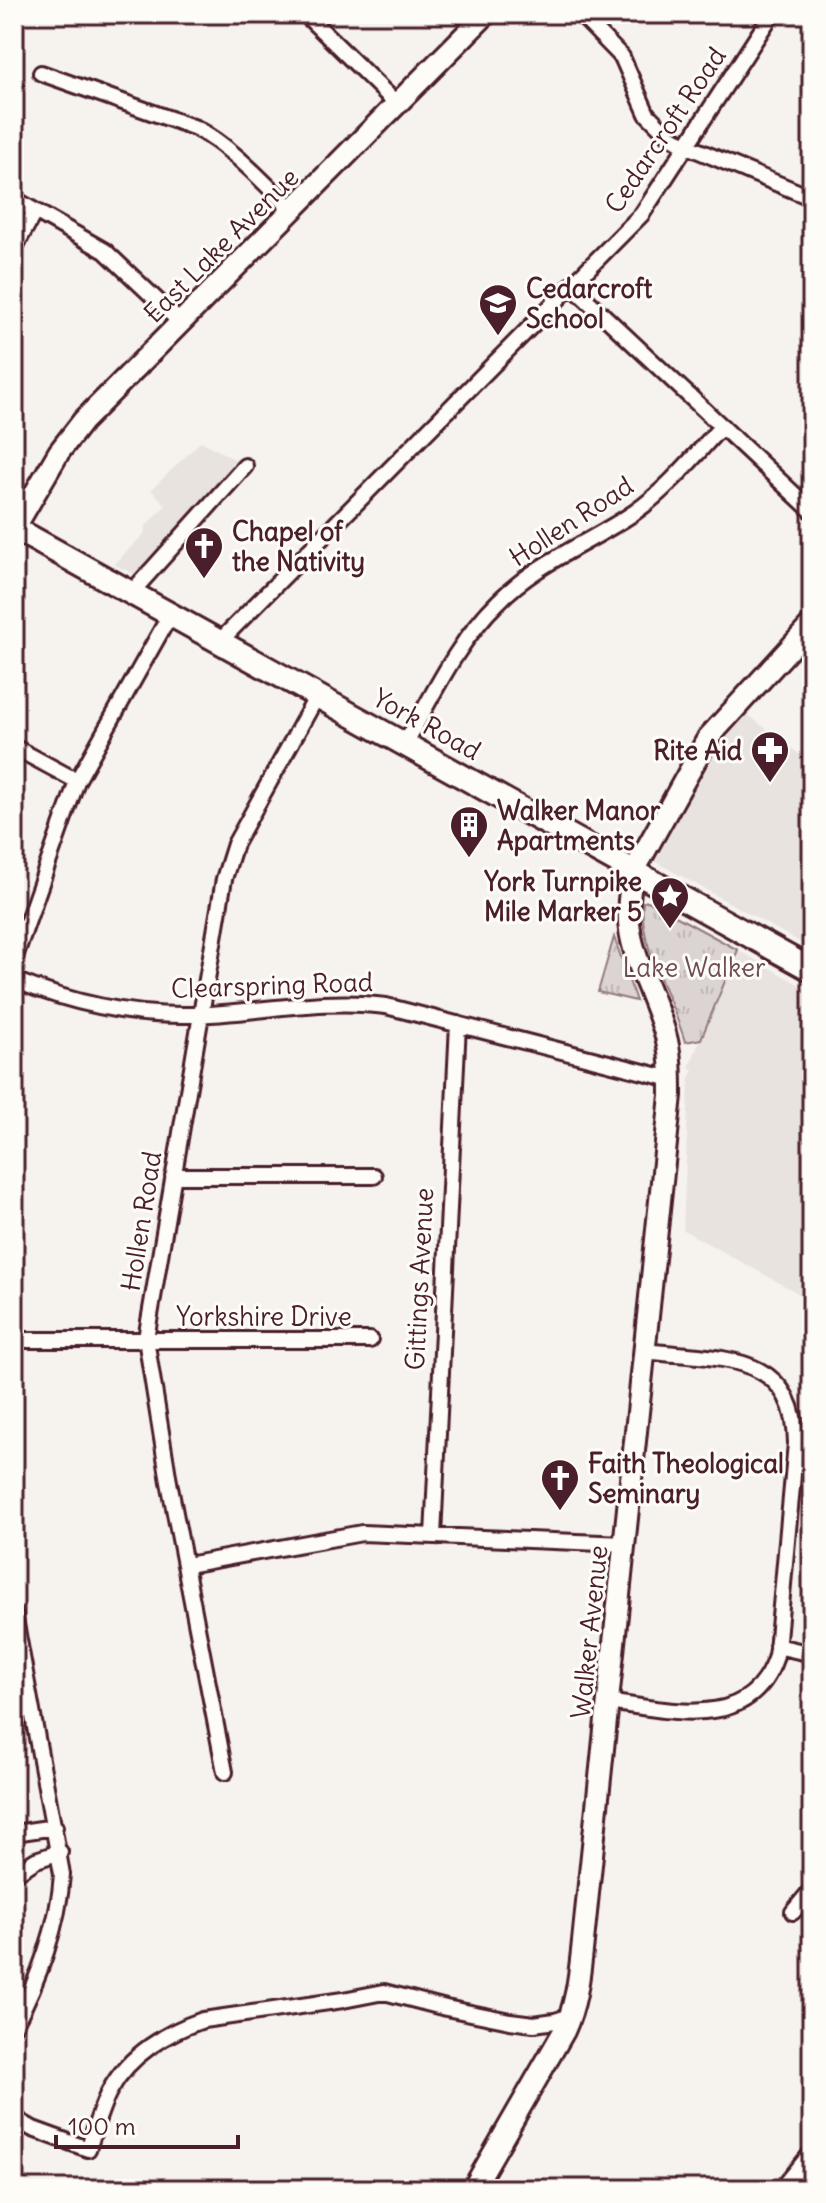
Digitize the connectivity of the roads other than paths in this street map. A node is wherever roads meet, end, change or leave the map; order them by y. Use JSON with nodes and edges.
{"nodes":[{"id":1,"x":305,"y":14,"type":"edge"},
{"id":2,"x":486,"y":14,"type":"edge"},
{"id":3,"x":580,"y":14,"type":"edge"},
{"id":4,"x":772,"y":14,"type":"edge"},
{"id":5,"x":41,"y":73,"type":"dead end"},
{"id":6,"x":397,"y":104,"type":"junction"},
{"id":7,"x":687,"y":146,"type":"junction"},
{"id":8,"x":812,"y":198,"type":"edge"},
{"id":9,"x":14,"y":199,"type":"edge"},
{"id":10,"x":292,"y":210,"type":"junction"},
{"id":11,"x":35,"y":211,"type":"junction"},
{"id":12,"x":14,"y":249,"type":"edge"},
{"id":13,"x":572,"y":286,"type":"junction"},
{"id":14,"x":181,"y":323,"type":"junction"},
{"id":15,"x":722,"y":426,"type":"junction"},
{"id":16,"x":245,"y":466,"type":"dead end"},
{"id":17,"x":812,"y":511,"type":"edge"},
{"id":18,"x":14,"y":529,"type":"edge"},
{"id":19,"x":131,"y":593,"type":"junction"},
{"id":20,"x":170,"y":615,"type":"junction"},
{"id":21,"x":812,"y":624,"type":"edge"},
{"id":22,"x":219,"y":642,"type":"junction"},
{"id":23,"x":317,"y":696,"type":"junction"},
{"id":24,"x":405,"y":744,"type":"junction"},
{"id":25,"x":14,"y":747,"type":"edge"},
{"id":26,"x":77,"y":781,"type":"junction"},
{"id":27,"x":634,"y":871,"type":"junction"},
{"id":28,"x":14,"y":960,"type":"edge"},
{"id":29,"x":812,"y":970,"type":"edge"},
{"id":30,"x":14,"y":980,"type":"edge"},
{"id":31,"x":200,"y":1014,"type":"junction"},
{"id":32,"x":458,"y":1024,"type":"junction"},
{"id":33,"x":671,"y":1079,"type":"junction"},
{"id":34,"x":173,"y":1176,"type":"junction"},
{"id":35,"x":374,"y":1176,"type":"dead end"},
{"id":36,"x":146,"y":1339,"type":"junction"},
{"id":37,"x":14,"y":1340,"type":"edge"},
{"id":38,"x":370,"y":1340,"type":"dead end"},
{"id":39,"x":645,"y":1351,"type":"junction"},
{"id":40,"x":433,"y":1536,"type":"junction"},
{"id":41,"x":625,"y":1544,"type":"junction"},
{"id":42,"x":187,"y":1565,"type":"junction"},
{"id":43,"x":14,"y":1613,"type":"edge"},
{"id":44,"x":777,"y":1646,"type":"junction"},
{"id":45,"x":812,"y":1654,"type":"edge"},
{"id":46,"x":606,"y":1702,"type":"junction"},
{"id":47,"x":225,"y":1772,"type":"dead end"},
{"id":48,"x":55,"y":1827,"type":"junction"},
{"id":49,"x":14,"y":1833,"type":"edge"},
{"id":50,"x":60,"y":1852,"type":"junction"},
{"id":51,"x":14,"y":1874,"type":"edge"},
{"id":52,"x":812,"y":1889,"type":"edge"},
{"id":53,"x":793,"y":1912,"type":"dead end"},
{"id":54,"x":571,"y":2016,"type":"junction"},
{"id":55,"x":14,"y":2026,"type":"edge"},
{"id":56,"x":14,"y":2118,"type":"edge"},
{"id":57,"x":812,"y":2152,"type":"edge"},
{"id":58,"x":473,"y":2189,"type":"edge"},
{"id":59,"x":782,"y":2189,"type":"edge"}],
"edges":[{"from":1,"to":6,"type":"street"},
{"from":2,"to":6,"type":"street","name":"East Lake Avenue"},
{"from":3,"to":7,"type":"street"},
{"from":4,"to":7,"type":"street","name":"Cedarcroft Road"},
{"from":5,"to":10,"type":"street"},
{"from":6,"to":10,"type":"street","name":"East Lake Avenue"},
{"from":7,"to":8,"type":"street"},
{"from":7,"to":13,"type":"street","name":"Cedarcroft Road"},
{"from":9,"to":11,"type":"street"},
{"from":10,"to":14,"type":"street","name":"East Lake Avenue"},
{"from":11,"to":12,"type":"street"},
{"from":11,"to":14,"type":"street"},
{"from":13,"to":15,"type":"street"},
{"from":13,"to":22,"type":"street","name":"Cedarcroft Road"},
{"from":14,"to":18,"type":"street","name":"East Lake Avenue"},
{"from":15,"to":17,"type":"street"},
{"from":15,"to":24,"type":"street","name":"Hollen Road"},
{"from":16,"to":19,"type":"street"},
{"from":18,"to":19,"type":"main road","name":"York Road"},
{"from":19,"to":20,"type":"main road","name":"York Road"},
{"from":20,"to":22,"type":"main road","name":"York Road"},
{"from":20,"to":26,"type":"street"},
{"from":21,"to":27,"type":"street"},
{"from":22,"to":23,"type":"main road","name":"York Road"},
{"from":23,"to":24,"type":"main road","name":"York Road"},
{"from":23,"to":31,"type":"street","name":"Hollen Road"},
{"from":24,"to":27,"type":"main road","name":"York Road"},
{"from":25,"to":26,"type":"street"},
{"from":26,"to":28,"type":"street"},
{"from":27,"to":29,"type":"main road","name":"York Road"},
{"from":27,"to":33,"type":"street","name":"Walker Avenue"},
{"from":30,"to":31,"type":"street","name":"Clearspring Road"},
{"from":31,"to":32,"type":"street","name":"Clearspring Road"},
{"from":31,"to":34,"type":"street","name":"Hollen Road"},
{"from":32,"to":33,"type":"street","name":"Clearspring Road"},
{"from":32,"to":40,"type":"street","name":"Gittings Avenue"},
{"from":33,"to":39,"type":"street","name":"Walker Avenue"},
{"from":34,"to":35,"type":"street"},
{"from":34,"to":36,"type":"street","name":"Hollen Road"},
{"from":36,"to":37,"type":"street","name":"Yorkshire Drive"},
{"from":36,"to":38,"type":"street","name":"Yorkshire Drive"},
{"from":36,"to":42,"type":"street","name":"Hollen Road"},
{"from":39,"to":41,"type":"street","name":"Walker Avenue"},
{"from":39,"to":44,"type":"street"},
{"from":40,"to":41,"type":"street"},
{"from":40,"to":42,"type":"street"},
{"from":41,"to":46,"type":"street","name":"Walker Avenue"},
{"from":42,"to":47,"type":"street","name":"Hollen Road"},
{"from":43,"to":48,"type":"street"},
{"from":44,"to":45,"type":"street"},
{"from":44,"to":46,"type":"street"},
{"from":46,"to":54,"type":"street","name":"Walker Avenue"},
{"from":48,"to":49,"type":"street"},
{"from":48,"to":50,"type":"street"},
{"from":50,"to":51,"type":"street"},
{"from":50,"to":55,"type":"street"},
{"from":52,"to":53,"type":"street"},
{"from":54,"to":56,"type":"street"},
{"from":54,"to":58,"type":"street","name":"Walker Avenue"},
{"from":57,"to":59,"type":"street"}]}
